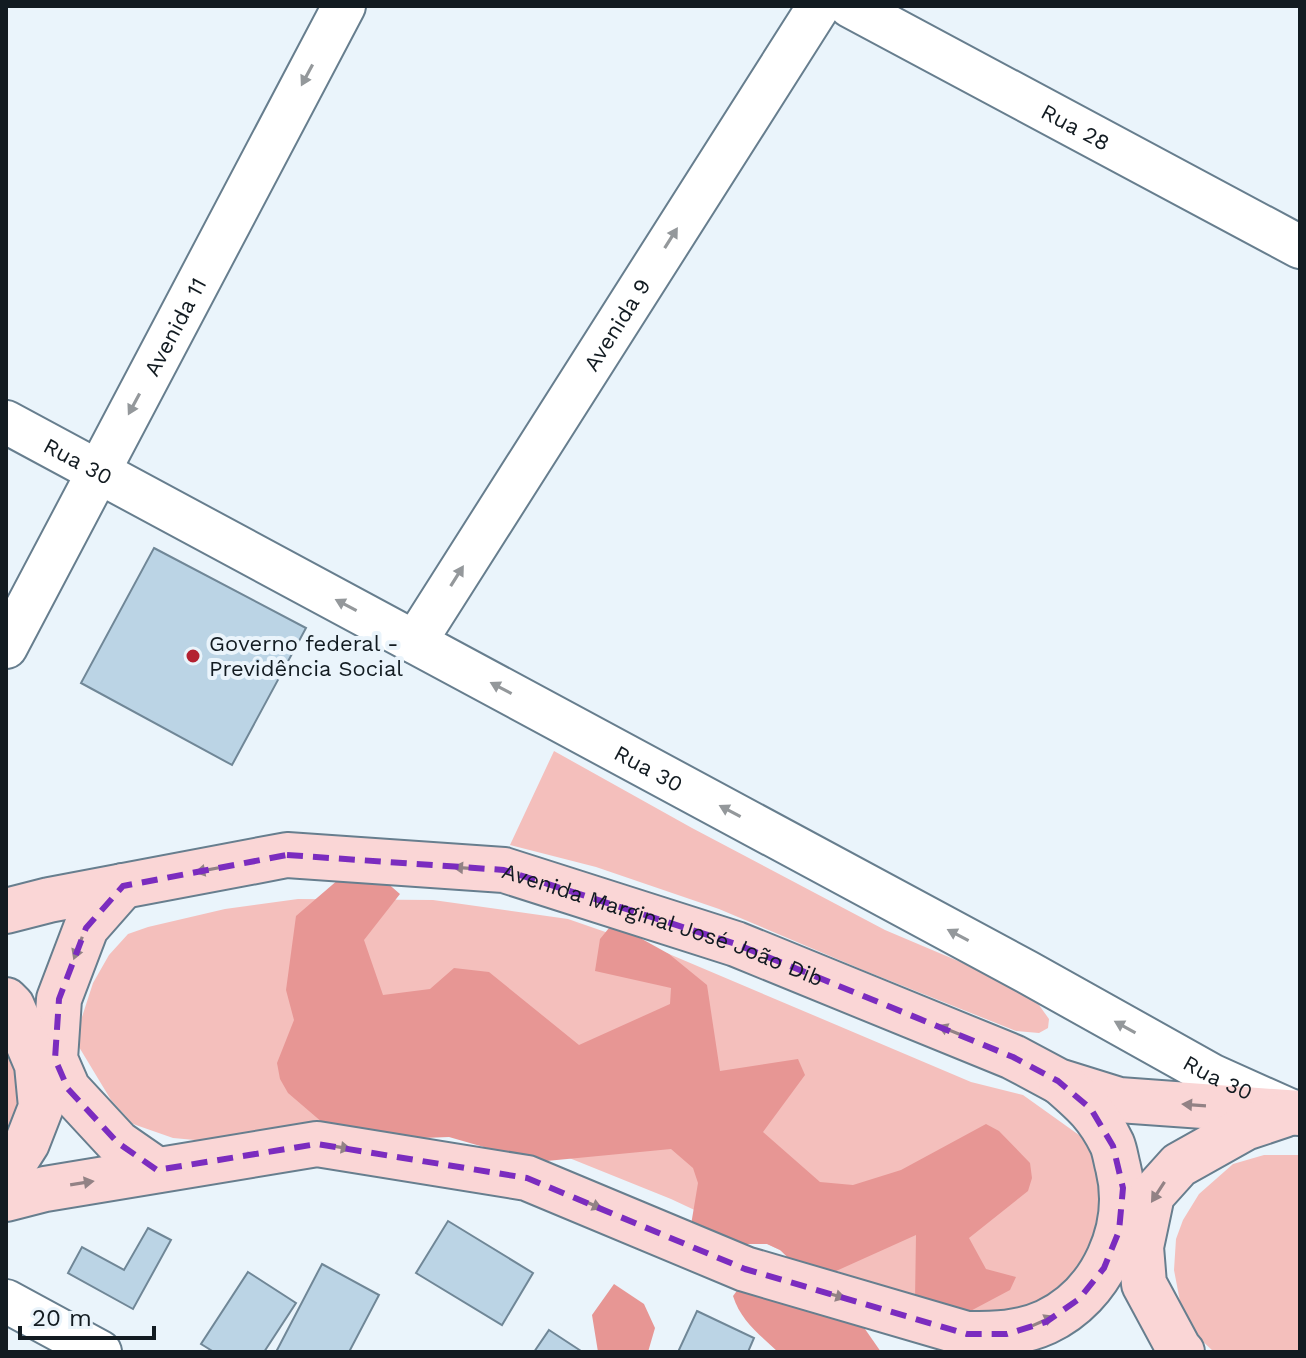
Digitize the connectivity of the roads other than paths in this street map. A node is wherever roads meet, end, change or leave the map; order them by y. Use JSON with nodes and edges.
{"nodes":[{"id":1,"x":344,"y":6,"type":"edge"},
{"id":2,"x":819,"y":6,"type":"edge"},
{"id":3,"x":850,"y":6,"type":"edge"},
{"id":4,"x":1300,"y":247,"type":"edge"},
{"id":5,"x":6,"y":422,"type":"edge"},
{"id":6,"x":98,"y":471,"type":"junction"},
{"id":7,"x":415,"y":642,"type":"junction"},
{"id":8,"x":6,"y":647,"type":"edge"},
{"id":9,"x":123,"y":886,"type":"junction"},
{"id":10,"x":6,"y":911,"type":"edge"},
{"id":11,"x":6,"y":1000,"type":"edge"},
{"id":12,"x":1058,"y":1081,"type":"junction"},
{"id":13,"x":1297,"y":1112,"type":"edge"},
{"id":14,"x":157,"y":1170,"type":"junction"},
{"id":15,"x":6,"y":1176,"type":"edge"},
{"id":16,"x":6,"y":1199,"type":"edge"},
{"id":17,"x":6,"y":1301,"type":"edge"},
{"id":18,"x":986,"y":1343,"type":"edge"},
{"id":19,"x":100,"y":1352,"type":"edge"},
{"id":20,"x":1182,"y":1352,"type":"edge"}],
"edges":[{"from":1,"to":6,"type":"street","name":"Avenida 11","one_way":true},
{"from":7,"to":2,"type":"street","name":"Avenida 9","one_way":true},
{"from":3,"to":4,"type":"street","name":"Rua 28"},
{"from":5,"to":6,"type":"street","name":"Rua 30"},
{"from":7,"to":6,"type":"street","name":"Rua 30","one_way":true},
{"from":6,"to":8,"type":"street","name":"Avenida 11"},
{"from":13,"to":7,"type":"street","name":"Rua 30","one_way":true},
{"from":9,"to":10,"type":"main road","name":"Avenida Marginal José João Dib"},
{"from":12,"to":9,"type":"main road","name":"Avenida Marginal José João Dib","one_way":true},
{"from":9,"to":14,"type":"main road","one_way":true},
{"from":11,"to":15,"type":"main road"},
{"from":13,"to":12,"type":"main road","name":"Avenida Marginal José João Dib","one_way":true},
{"from":18,"to":12,"type":"main road","one_way":true},
{"from":13,"to":20,"type":"main road","one_way":true},
{"from":16,"to":14,"type":"main road","one_way":true},
{"from":14,"to":18,"type":"main road","one_way":true},
{"from":17,"to":19,"type":"street"}]}
